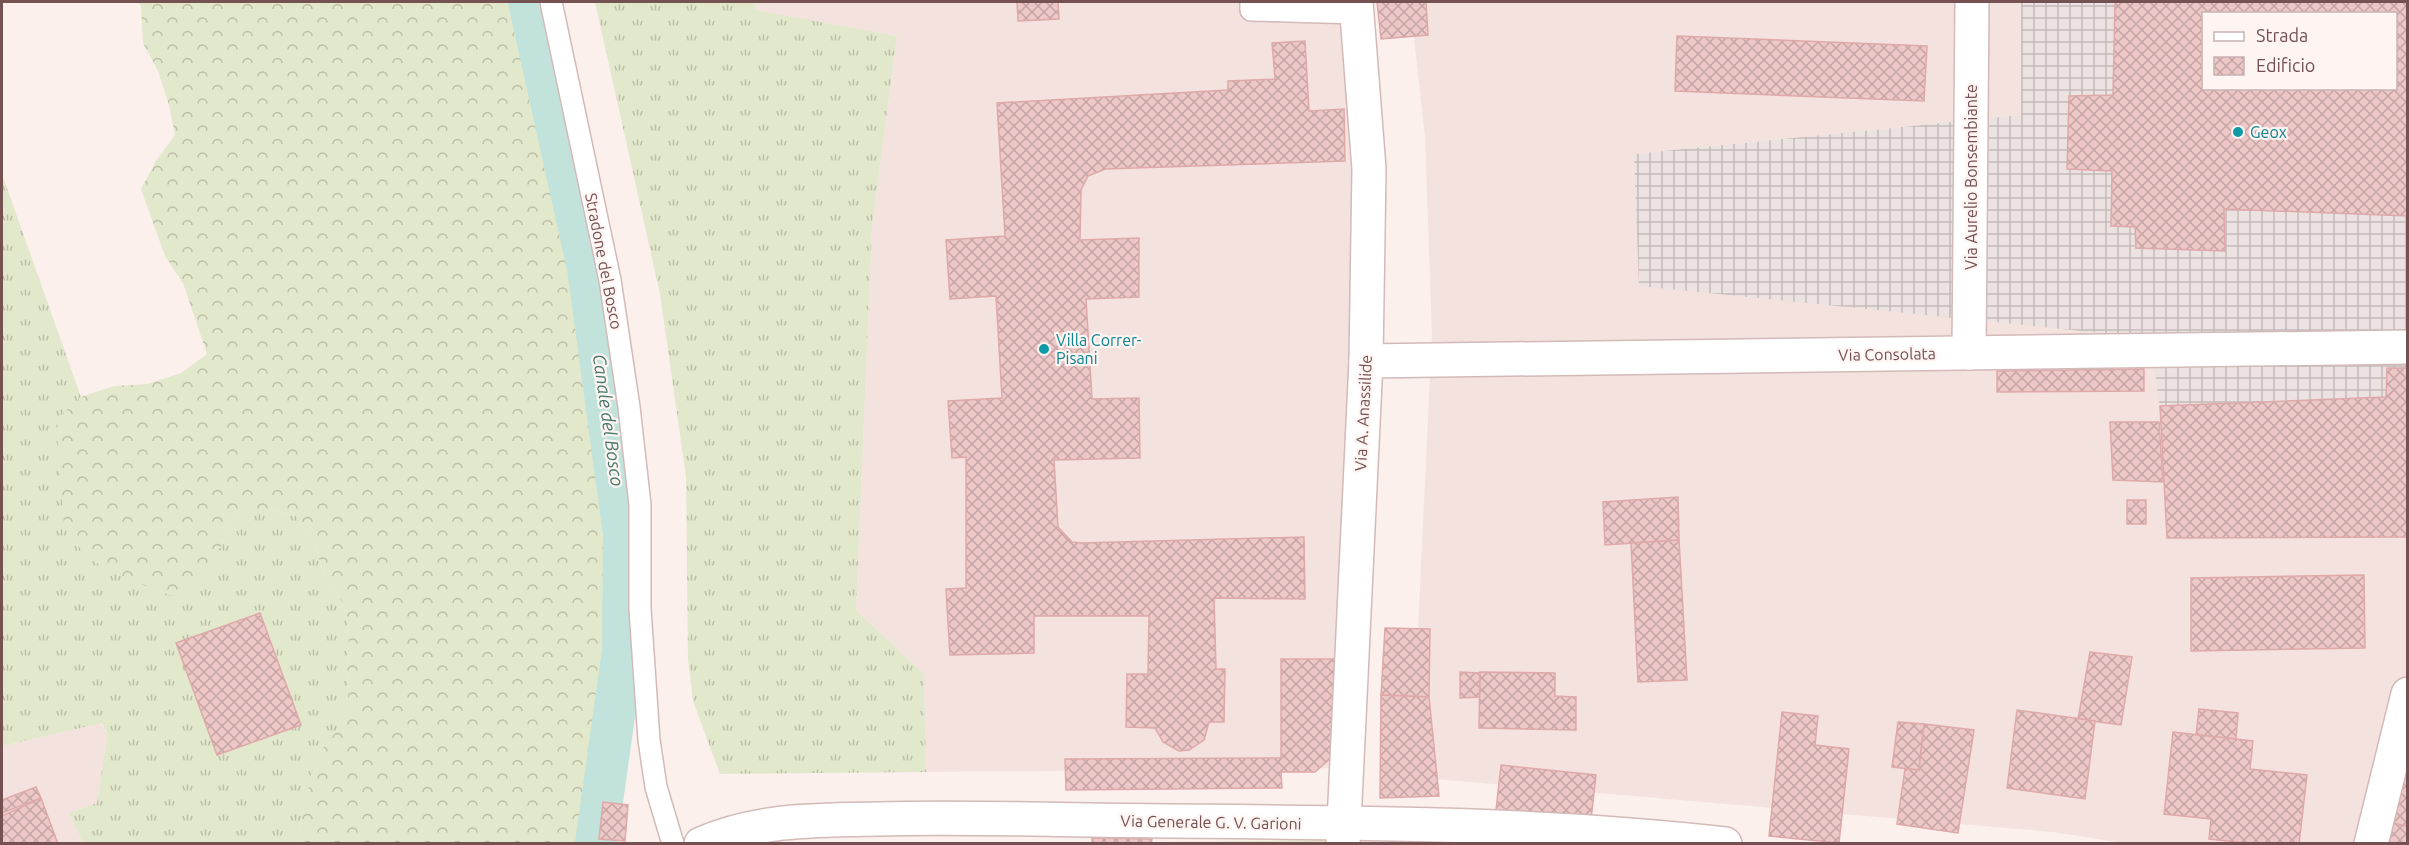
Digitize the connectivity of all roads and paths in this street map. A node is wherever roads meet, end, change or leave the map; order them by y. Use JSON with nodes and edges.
{"nodes":[{"id":1,"x":551,"y":2,"type":"edge"},
{"id":2,"x":1251,"y":2,"type":"edge"},
{"id":3,"x":1972,"y":2,"type":"edge"},
{"id":4,"x":1356,"y":7,"type":"edge"},
{"id":5,"x":2408,"y":347,"type":"edge"},
{"id":6,"x":1969,"y":353,"type":"junction"},
{"id":7,"x":1366,"y":361,"type":"junction"},
{"id":8,"x":2408,"y":694,"type":"edge"},
{"id":9,"x":1343,"y":834,"type":"edge"},
{"id":10,"x":673,"y":843,"type":"edge"},
{"id":11,"x":701,"y":843,"type":"edge"},
{"id":12,"x":1725,"y":843,"type":"edge"},
{"id":13,"x":2371,"y":843,"type":"edge"}],
"edges":[{"from":1,"to":10,"type":"lane","name":"Stradone del Bosco"},
{"from":2,"to":4,"type":"lane"},
{"from":3,"to":6,"type":"street","name":"Via Aurelio Bonsembiante"},
{"from":4,"to":7,"type":"street","name":"Via A. Anassilide"},
{"from":5,"to":6,"type":"street","name":"Via Consolata"},
{"from":6,"to":7,"type":"street","name":"Via Consolata"},
{"from":7,"to":9,"type":"street","name":"Via A. Anassilide"},
{"from":8,"to":13,"type":"street"},
{"from":9,"to":11,"type":"street","name":"Via Generale G. V. Garioni"},
{"from":9,"to":12,"type":"street","name":"Via Generale G. V. Garioni"}]}
